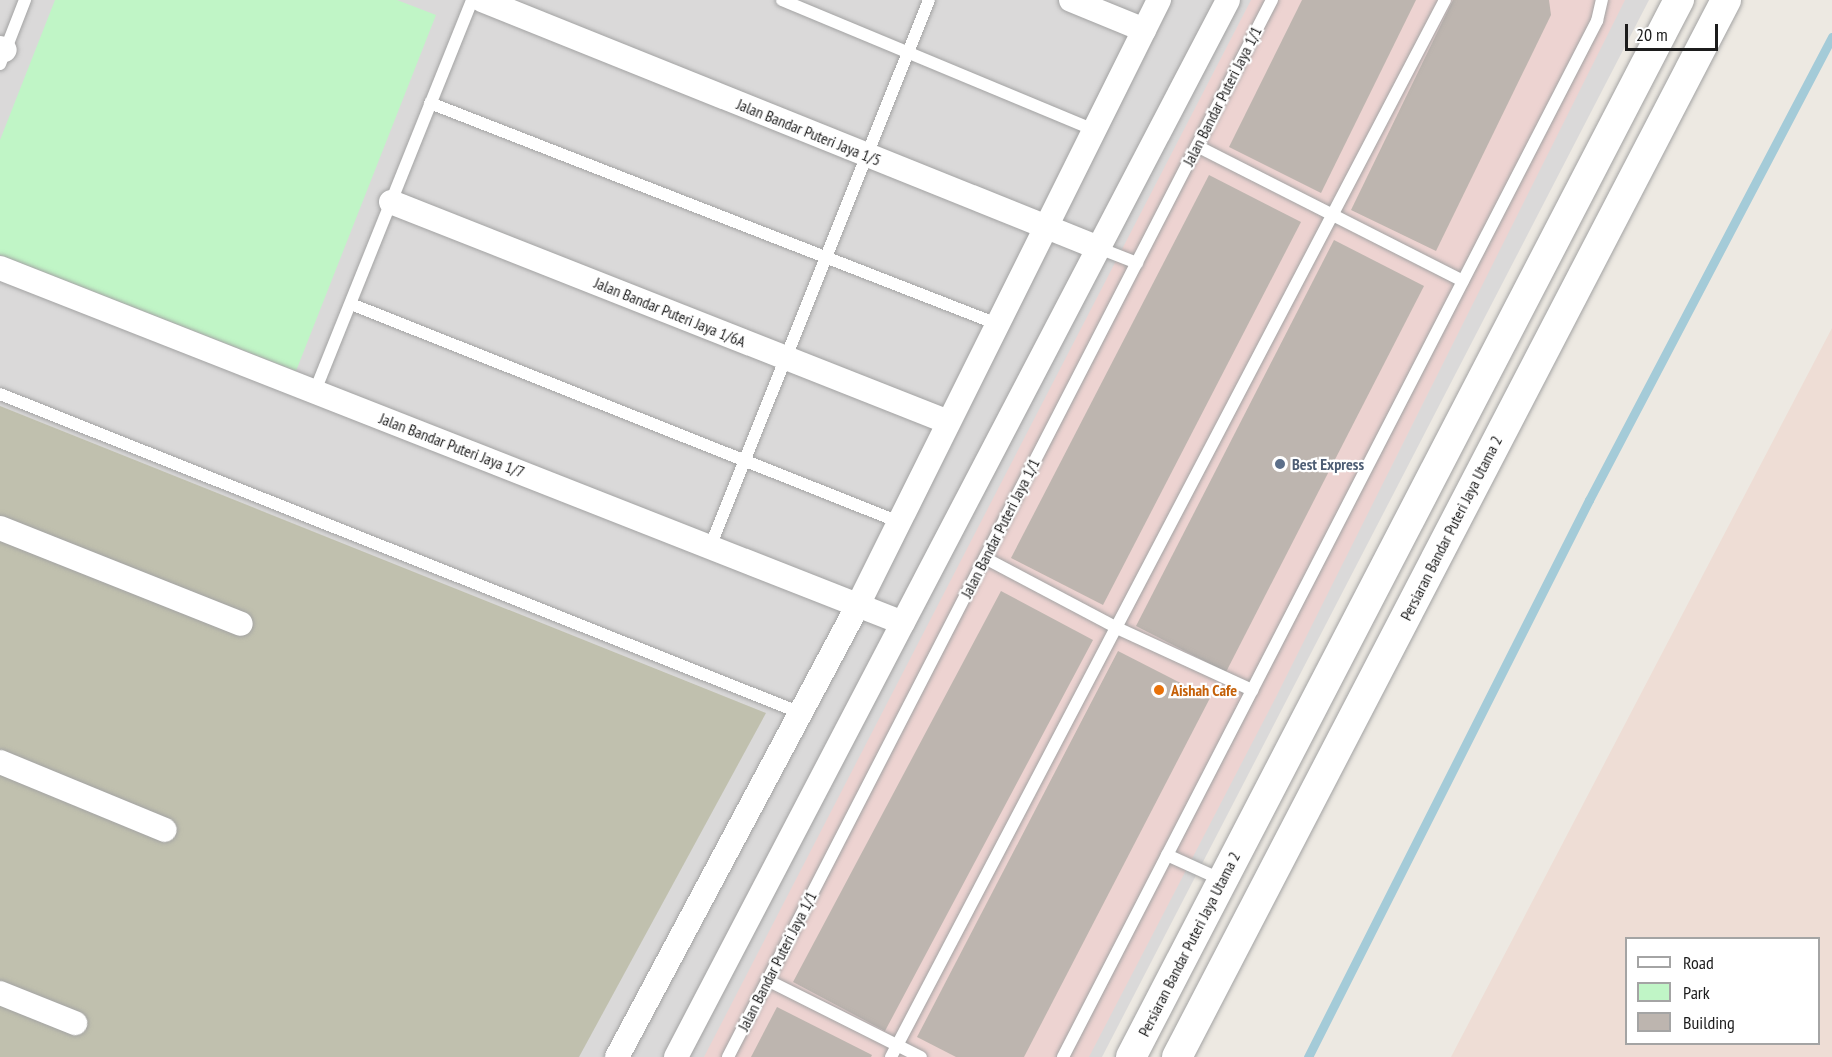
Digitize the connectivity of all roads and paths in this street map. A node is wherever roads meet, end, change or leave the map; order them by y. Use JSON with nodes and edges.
{"nodes":[{"id":1,"x":25,"y":0,"type":"edge"},
{"id":2,"x":472,"y":0,"type":"edge"},
{"id":3,"x":482,"y":0,"type":"edge"},
{"id":4,"x":782,"y":0,"type":"edge"},
{"id":5,"x":929,"y":0,"type":"edge"},
{"id":6,"x":1071,"y":0,"type":"edge"},
{"id":7,"x":1158,"y":0,"type":"edge"},
{"id":8,"x":1228,"y":0,"type":"edge"},
{"id":9,"x":1272,"y":0,"type":"edge"},
{"id":10,"x":1445,"y":0,"type":"edge"},
{"id":11,"x":1602,"y":0,"type":"edge"},
{"id":12,"x":1679,"y":0,"type":"edge"},
{"id":13,"x":1726,"y":0,"type":"edge"},
{"id":14,"x":1144,"y":30,"type":"junction"},
{"id":15,"x":908,"y":53,"type":"junction"},
{"id":16,"x":2,"y":54,"type":"edge"},
{"id":17,"x":430,"y":103,"type":"junction"},
{"id":18,"x":1094,"y":130,"type":"junction"},
{"id":19,"x":1197,"y":146,"type":"junction"},
{"id":20,"x":867,"y":155,"type":"junction"},
{"id":21,"x":391,"y":202,"type":"junction"},
{"id":22,"x":1331,"y":218,"type":"junction"},
{"id":23,"x":1046,"y":227,"type":"junction"},
{"id":24,"x":1099,"y":248,"type":"junction"},
{"id":25,"x":826,"y":257,"type":"junction"},
{"id":26,"x":1137,"y":263,"type":"junction"},
{"id":27,"x":0,"y":268,"type":"edge"},
{"id":28,"x":1463,"y":281,"type":"junction"},
{"id":29,"x":351,"y":304,"type":"junction"},
{"id":30,"x":998,"y":324,"type":"junction"},
{"id":31,"x":785,"y":358,"type":"junction"},
{"id":32,"x":315,"y":391,"type":"junction"},
{"id":33,"x":0,"y":394,"type":"edge"},
{"id":34,"x":948,"y":422,"type":"junction"},
{"id":35,"x":745,"y":460,"type":"junction"},
{"id":36,"x":899,"y":522,"type":"junction"},
{"id":37,"x":0,"y":528,"type":"edge"},
{"id":38,"x":710,"y":547,"type":"junction"},
{"id":39,"x":985,"y":558,"type":"junction"},
{"id":40,"x":858,"y":604,"type":"junction"},
{"id":41,"x":903,"y":623,"type":"junction"},
{"id":42,"x":241,"y":624,"type":"dead end"},
{"id":43,"x":1117,"y":628,"type":"junction"},
{"id":44,"x":1252,"y":690,"type":"junction"},
{"id":45,"x":801,"y":713,"type":"junction"},
{"id":46,"x":0,"y":762,"type":"edge"},
{"id":47,"x":165,"y":830,"type":"dead end"},
{"id":48,"x":1167,"y":855,"type":"junction"},
{"id":49,"x":1222,"y":880,"type":"junction"},
{"id":50,"x":767,"y":980,"type":"junction"},
{"id":51,"x":0,"y":993,"type":"edge"},
{"id":52,"x":75,"y":1023,"type":"dead end"},
{"id":53,"x":897,"y":1045,"type":"junction"},
{"id":54,"x":617,"y":1057,"type":"edge"},
{"id":55,"x":676,"y":1057,"type":"edge"},
{"id":56,"x":728,"y":1057,"type":"edge"},
{"id":57,"x":891,"y":1057,"type":"edge"},
{"id":58,"x":921,"y":1057,"type":"edge"},
{"id":59,"x":1063,"y":1057,"type":"edge"},
{"id":60,"x":1131,"y":1057,"type":"edge"},
{"id":61,"x":1177,"y":1057,"type":"edge"}],
"edges":[{"from":1,"to":16,"type":"lane"},
{"from":2,"to":17,"type":"lane"},
{"from":3,"to":20,"type":"street","name":"Jalan Bandar Puteri Jaya 1/5"},
{"from":4,"to":15,"type":"lane"},
{"from":5,"to":15,"type":"lane"},
{"from":6,"to":14,"type":"street"},
{"from":7,"to":14,"type":"street"},
{"from":8,"to":24,"type":"street"},
{"from":9,"to":19,"type":"lane","name":"Jalan Bandar Puteri Jaya 1/1"},
{"from":10,"to":22,"type":"lane"},
{"from":11,"to":28,"type":"lane"},
{"from":12,"to":49,"type":"street","name":"Persiaran Bandar Puteri Jaya Utama 2"},
{"from":13,"to":61,"type":"street","name":"Persiaran Bandar Puteri Jaya Utama 2"},
{"from":14,"to":18,"type":"street"},
{"from":15,"to":18,"type":"lane"},
{"from":15,"to":20,"type":"lane"},
{"from":17,"to":21,"type":"lane"},
{"from":17,"to":25,"type":"lane"},
{"from":18,"to":23,"type":"street"},
{"from":19,"to":22,"type":"lane"},
{"from":19,"to":26,"type":"lane","name":"Jalan Bandar Puteri Jaya 1/1"},
{"from":20,"to":23,"type":"street","name":"Jalan Bandar Puteri Jaya 1/5"},
{"from":20,"to":25,"type":"lane"},
{"from":21,"to":29,"type":"lane"},
{"from":21,"to":31,"type":"street","name":"Jalan Bandar Puteri Jaya 1/6A"},
{"from":22,"to":28,"type":"lane"},
{"from":22,"to":43,"type":"lane"},
{"from":23,"to":24,"type":"street","name":"Jalan Bandar Puteri Jaya 1/5"},
{"from":23,"to":30,"type":"street"},
{"from":24,"to":26,"type":"lane","name":"Jalan Bandar Puteri Jaya 1/5"},
{"from":24,"to":41,"type":"street"},
{"from":25,"to":30,"type":"lane"},
{"from":25,"to":31,"type":"lane"},
{"from":26,"to":39,"type":"lane","name":"Jalan Bandar Puteri Jaya 1/1"},
{"from":27,"to":32,"type":"street","name":"Jalan Bandar Puteri Jaya 1/7"},
{"from":28,"to":44,"type":"lane"},
{"from":29,"to":32,"type":"lane"},
{"from":29,"to":35,"type":"lane"},
{"from":30,"to":34,"type":"street"},
{"from":31,"to":34,"type":"street","name":"Jalan Bandar Puteri Jaya 1/6A"},
{"from":31,"to":35,"type":"lane"},
{"from":32,"to":38,"type":"street","name":"Jalan Bandar Puteri Jaya 1/7"},
{"from":33,"to":45,"type":"lane"},
{"from":34,"to":36,"type":"street"},
{"from":35,"to":36,"type":"lane"},
{"from":35,"to":38,"type":"lane"},
{"from":36,"to":40,"type":"street"},
{"from":37,"to":42,"type":"street"},
{"from":38,"to":40,"type":"street","name":"Jalan Bandar Puteri Jaya 1/7"},
{"from":39,"to":43,"type":"lane"},
{"from":39,"to":50,"type":"lane","name":"Jalan Bandar Puteri Jaya 1/1"},
{"from":40,"to":41,"type":"street","name":"Jalan Bandar Puteri Jaya 1/7"},
{"from":40,"to":45,"type":"street"},
{"from":41,"to":55,"type":"street"},
{"from":43,"to":44,"type":"lane"},
{"from":43,"to":53,"type":"lane"},
{"from":44,"to":48,"type":"lane"},
{"from":45,"to":54,"type":"street"},
{"from":46,"to":47,"type":"street"},
{"from":48,"to":49,"type":"lane"},
{"from":48,"to":59,"type":"lane"},
{"from":49,"to":60,"type":"street","name":"Persiaran Bandar Puteri Jaya Utama 2"},
{"from":50,"to":53,"type":"lane"},
{"from":50,"to":56,"type":"lane","name":"Jalan Bandar Puteri Jaya 1/1"},
{"from":51,"to":52,"type":"street"},
{"from":53,"to":57,"type":"lane"},
{"from":53,"to":58,"type":"lane"}]}
